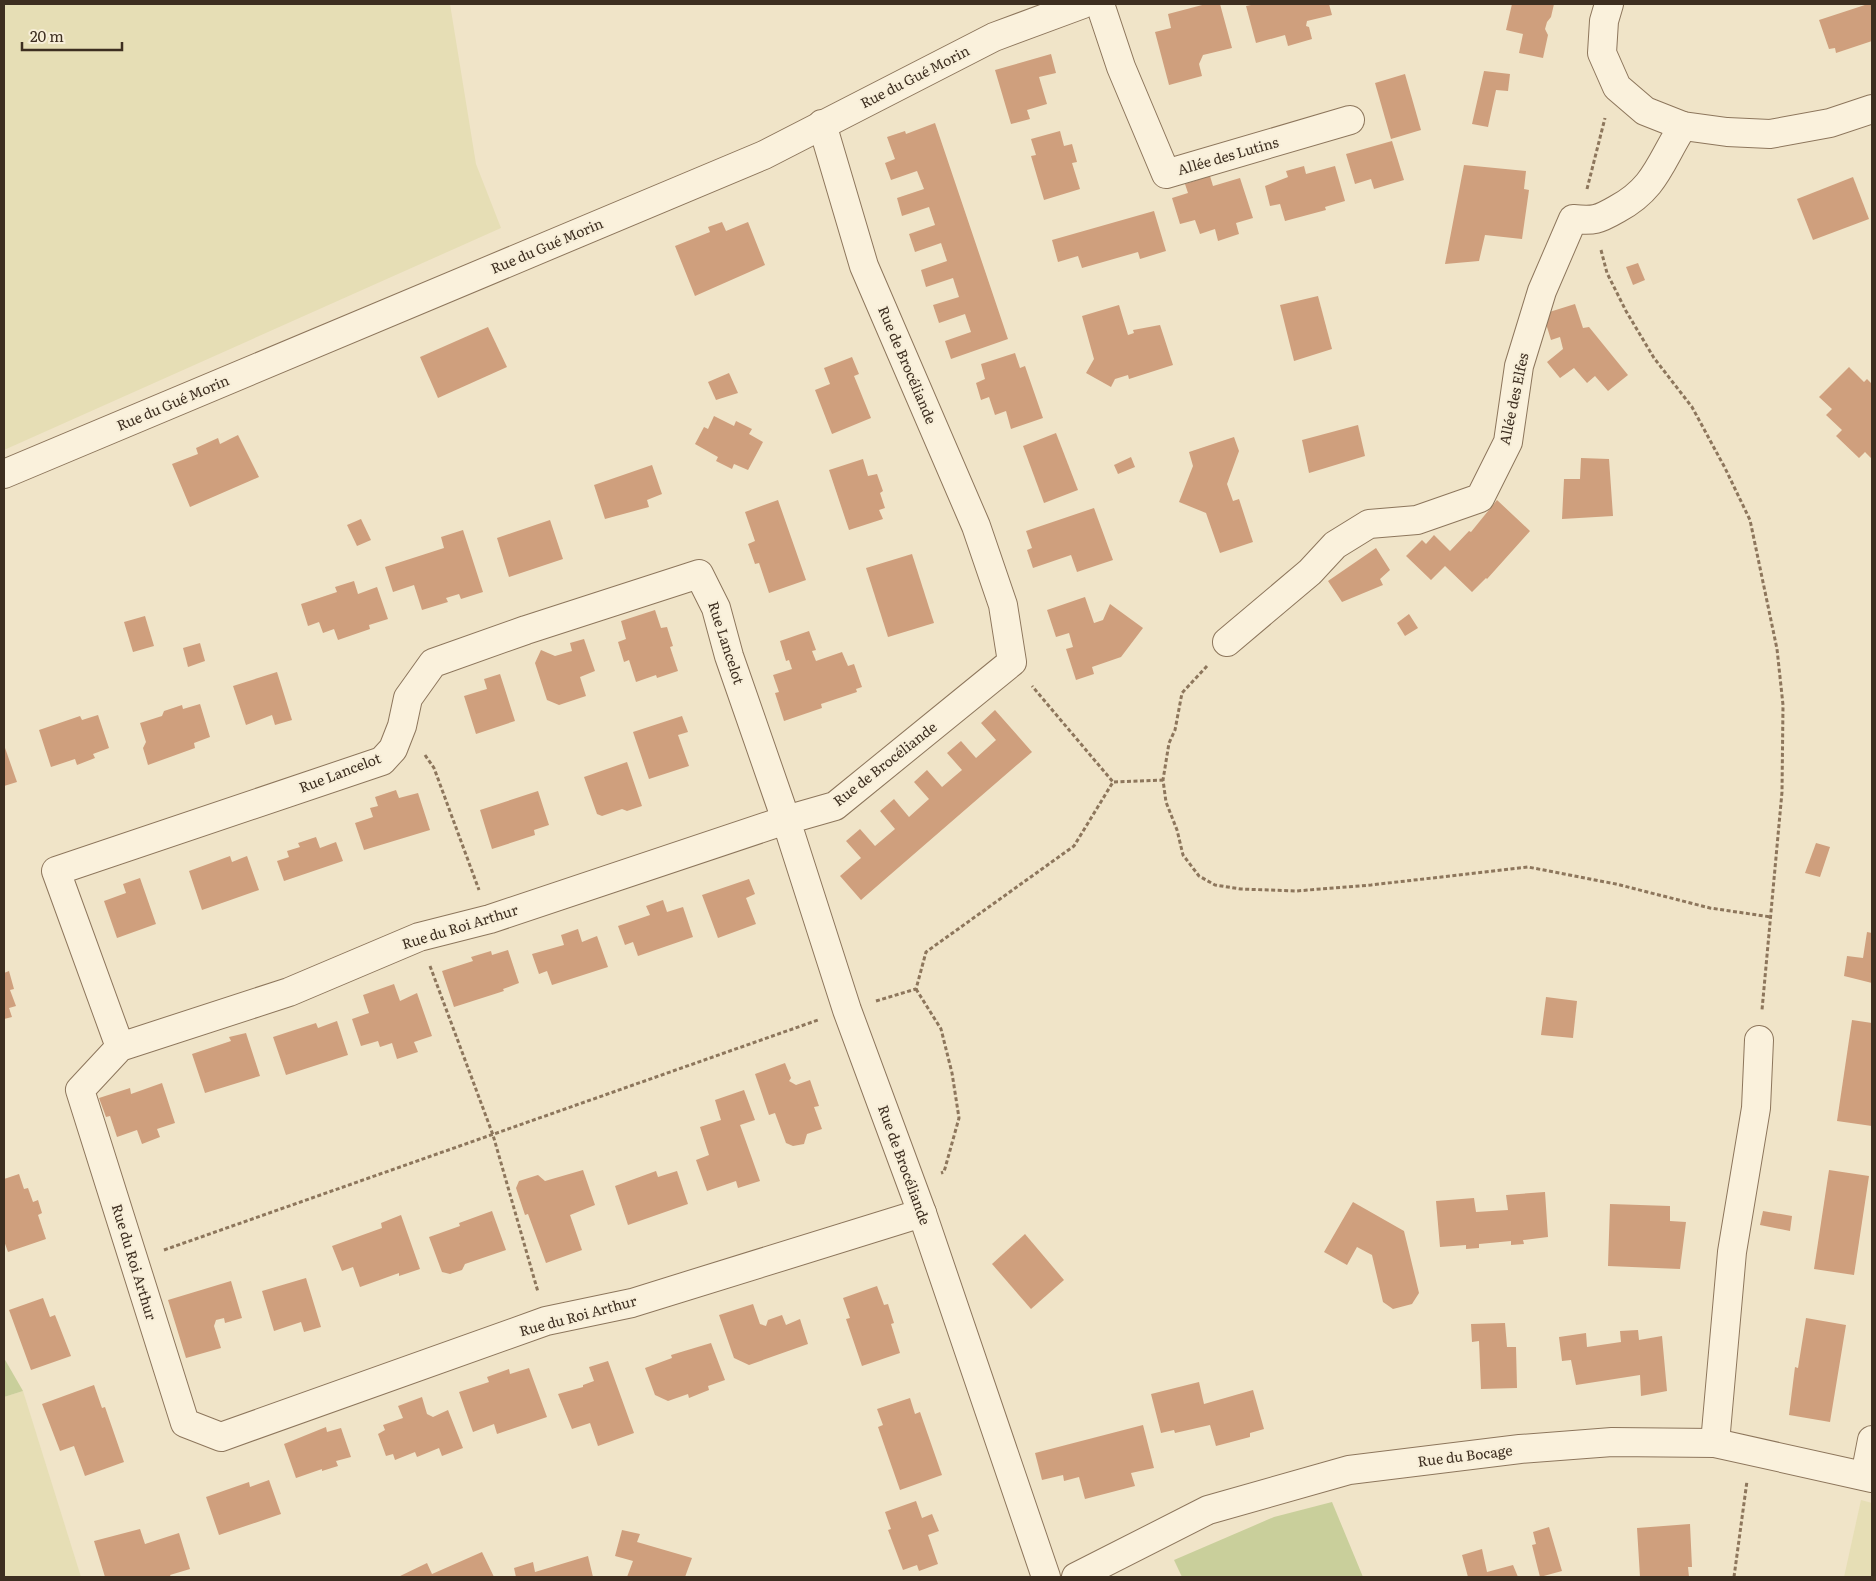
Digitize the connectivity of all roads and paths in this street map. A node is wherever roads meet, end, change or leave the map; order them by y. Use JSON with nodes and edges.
{"nodes":[{"id":1,"x":1083,"y":4,"type":"edge"},
{"id":2,"x":1100,"y":4,"type":"edge"},
{"id":3,"x":1610,"y":4,"type":"edge"},
{"id":4,"x":1617,"y":87,"type":"junction"},
{"id":5,"x":1872,"y":109,"type":"edge"},
{"id":6,"x":1350,"y":120,"type":"dead end"},
{"id":7,"x":822,"y":124,"type":"junction"},
{"id":8,"x":1683,"y":126,"type":"junction"},
{"id":9,"x":1593,"y":221,"type":"junction"},
{"id":10,"x":4,"y":474,"type":"edge"},
{"id":11,"x":1227,"y":642,"type":"joint"},
{"id":12,"x":1012,"y":662,"type":"junction"},
{"id":13,"x":402,"y":726,"type":"junction"},
{"id":14,"x":1163,"y":780,"type":"junction"},
{"id":15,"x":1114,"y":782,"type":"junction"},
{"id":16,"x":786,"y":820,"type":"junction"},
{"id":17,"x":1771,"y":917,"type":"junction"},
{"id":18,"x":490,"y":919,"type":"junction"},
{"id":19,"x":419,"y":937,"type":"junction"},
{"id":20,"x":916,"y":989,"type":"junction"},
{"id":21,"x":847,"y":1010,"type":"junction"},
{"id":22,"x":1759,"y":1040,"type":"joint"},
{"id":23,"x":120,"y":1047,"type":"junction"},
{"id":24,"x":493,"y":1135,"type":"junction"},
{"id":25,"x":909,"y":1180,"type":"junction"},
{"id":26,"x":922,"y":1213,"type":"junction"},
{"id":27,"x":134,"y":1260,"type":"junction"},
{"id":28,"x":546,"y":1321,"type":"junction"},
{"id":29,"x":1872,"y":1440,"type":"edge"},
{"id":30,"x":1715,"y":1443,"type":"junction"},
{"id":31,"x":1752,"y":1450,"type":"junction"},
{"id":32,"x":1868,"y":1477,"type":"edge"},
{"id":33,"x":1046,"y":1577,"type":"edge"},
{"id":34,"x":1076,"y":1577,"type":"edge"},
{"id":35,"x":1734,"y":1577,"type":"edge"}],
"edges":[{"from":1,"to":7,"type":"street","name":"Rue du Gué Morin"},
{"from":2,"to":6,"type":"street","name":"Allée des Lutins"},
{"from":3,"to":4,"type":"street"},
{"from":4,"to":8,"type":"street"},
{"from":4,"to":9,"type":"path"},
{"from":5,"to":8,"type":"street"},
{"from":7,"to":10,"type":"street","name":"Rue du Gué Morin"},
{"from":7,"to":12,"type":"street","name":"Rue de Brocéliande"},
{"from":8,"to":9,"type":"street","name":"Allée des Elfes"},
{"from":9,"to":11,"type":"street","name":"Allée des Elfes"},
{"from":9,"to":17,"type":"path"},
{"from":11,"to":14,"type":"path"},
{"from":12,"to":15,"type":"path"},
{"from":12,"to":16,"type":"street","name":"Rue de Brocéliande"},
{"from":13,"to":16,"type":"street","name":"Rue Lancelot"},
{"from":13,"to":18,"type":"path"},
{"from":13,"to":23,"type":"street","name":"Rue Lancelot"},
{"from":14,"to":15,"type":"path"},
{"from":14,"to":17,"type":"path"},
{"from":15,"to":20,"type":"path"},
{"from":16,"to":18,"type":"street","name":"Rue du Roi Arthur"},
{"from":16,"to":21,"type":"street","name":"Rue de Brocéliande"},
{"from":17,"to":22,"type":"path"},
{"from":18,"to":19,"type":"street","name":"Rue du Roi Arthur"},
{"from":19,"to":23,"type":"street","name":"Rue du Roi Arthur"},
{"from":19,"to":24,"type":"path"},
{"from":20,"to":21,"type":"path"},
{"from":20,"to":25,"type":"path"},
{"from":21,"to":24,"type":"path"},
{"from":21,"to":25,"type":"street","name":"Rue de Brocéliande"},
{"from":22,"to":30,"type":"street"},
{"from":23,"to":27,"type":"street","name":"Rue du Roi Arthur"},
{"from":24,"to":27,"type":"path"},
{"from":24,"to":28,"type":"path"},
{"from":25,"to":26,"type":"street","name":"Rue de Brocéliande"},
{"from":26,"to":28,"type":"street","name":"Rue du Roi Arthur"},
{"from":26,"to":33,"type":"street","name":"Rue de Brocéliande"},
{"from":27,"to":28,"type":"street","name":"Rue du Roi Arthur"},
{"from":29,"to":32,"type":"street"},
{"from":30,"to":31,"type":"street","name":"Rue du Bocage"},
{"from":30,"to":34,"type":"street","name":"Rue du Bocage"},
{"from":31,"to":32,"type":"street","name":"Rue du Bocage"},
{"from":31,"to":35,"type":"path"}]}
